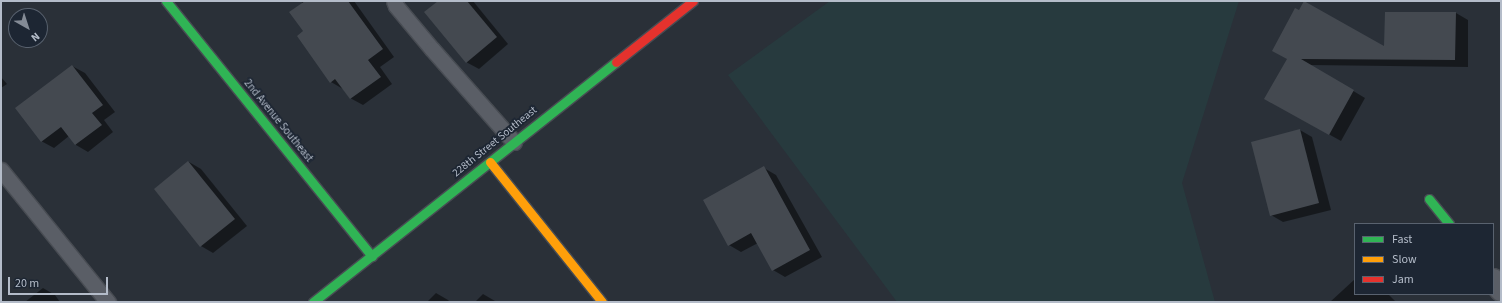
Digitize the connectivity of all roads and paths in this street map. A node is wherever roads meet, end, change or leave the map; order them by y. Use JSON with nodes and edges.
{"nodes":[{"id":1,"x":166,"y":1,"type":"edge"},
{"id":2,"x":394,"y":1,"type":"edge"},
{"id":3,"x":692,"y":1,"type":"edge"},
{"id":4,"x":514,"y":142,"type":"junction"},
{"id":5,"x":490,"y":162,"type":"junction"},
{"id":6,"x":1,"y":170,"type":"edge"},
{"id":7,"x":1430,"y":199,"type":"dead end"},
{"id":8,"x":1448,"y":223,"type":"edge"},
{"id":9,"x":372,"y":256,"type":"junction"},
{"id":10,"x":1494,"y":281,"type":"edge"},
{"id":11,"x":1501,"y":290,"type":"edge"},
{"id":12,"x":108,"y":302,"type":"edge"},
{"id":13,"x":314,"y":302,"type":"edge"},
{"id":14,"x":602,"y":302,"type":"edge"}],
"edges":[{"from":1,"to":9,"type":"street","name":"2nd Avenue Southeast"},
{"from":2,"to":4,"type":"lane"},
{"from":3,"to":4,"type":"street","name":"228th Street Southeast"},
{"from":4,"to":5,"type":"street","name":"228th Street Southeast"},
{"from":5,"to":9,"type":"street","name":"228th Street Southeast"},
{"from":5,"to":14,"type":"street"},
{"from":6,"to":12,"type":"lane"},
{"from":7,"to":8,"type":"street"},
{"from":9,"to":13,"type":"street","name":"228th Street Southeast"},
{"from":10,"to":11,"type":"street"}]}
